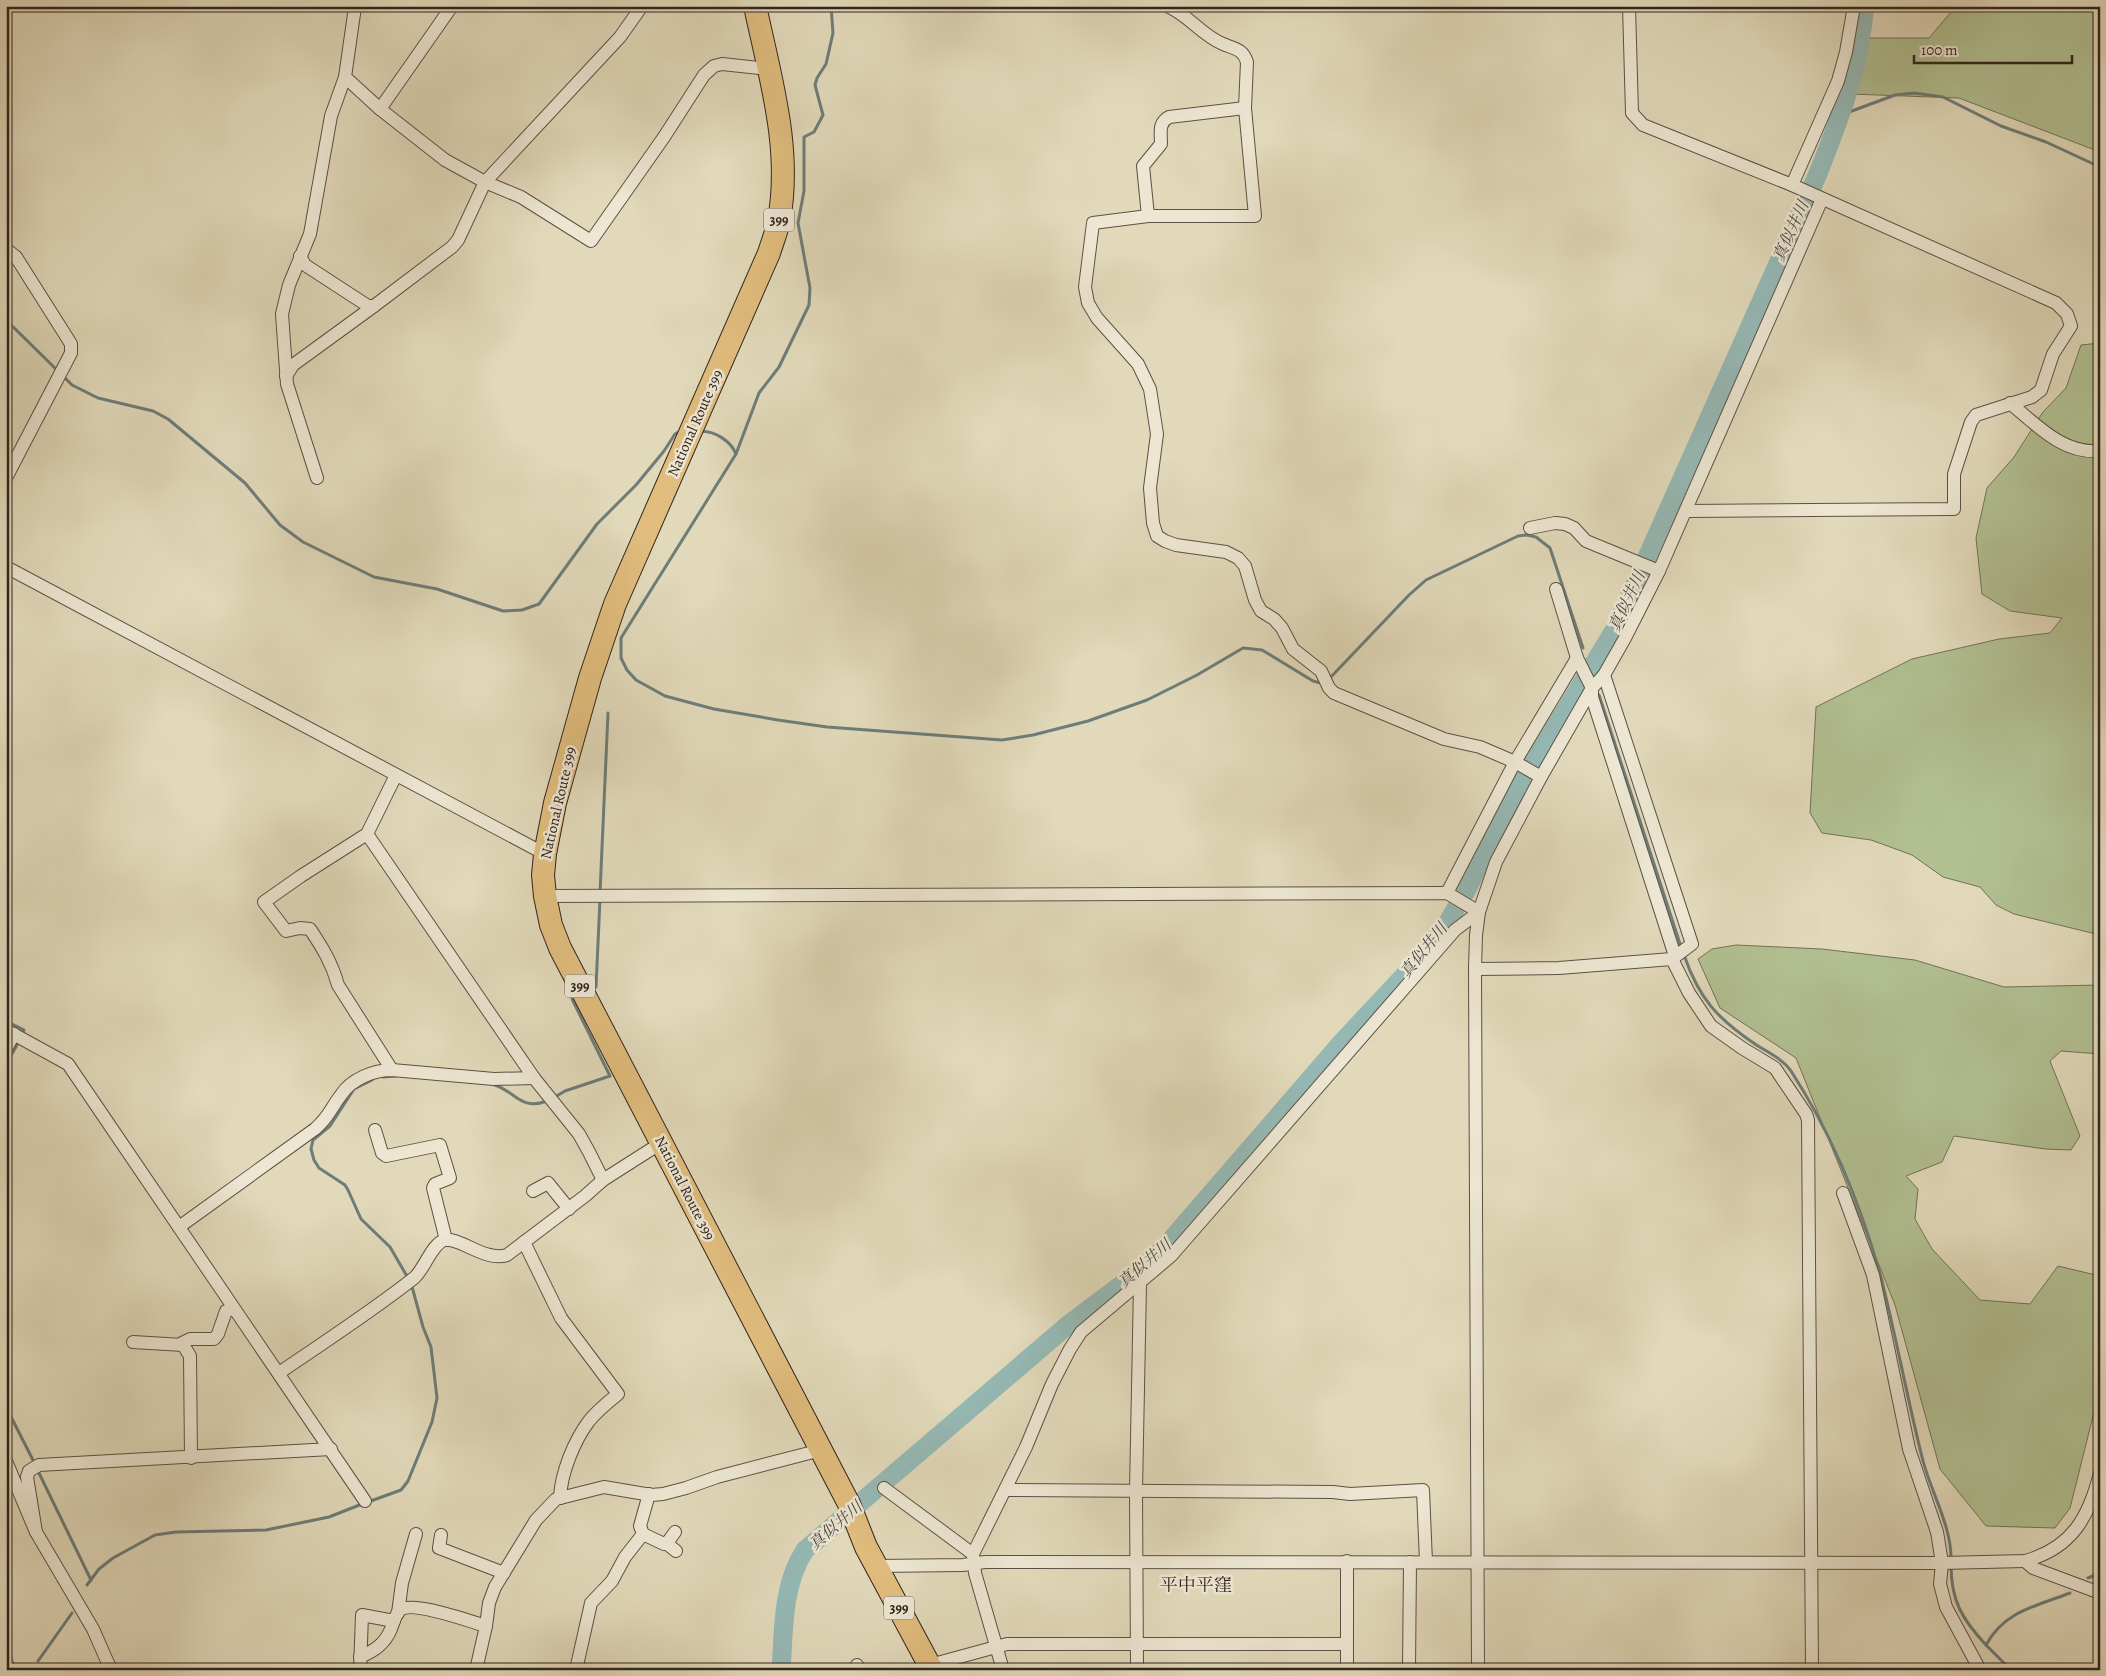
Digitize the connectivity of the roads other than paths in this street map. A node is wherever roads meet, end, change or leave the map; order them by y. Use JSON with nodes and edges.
{"nodes":[{"id":1,"x":353,"y":6,"type":"edge"},
{"id":2,"x":452,"y":6,"type":"edge"},
{"id":3,"x":642,"y":6,"type":"edge"},
{"id":4,"x":755,"y":6,"type":"edge"},
{"id":5,"x":1167,"y":6,"type":"edge"},
{"id":6,"x":1629,"y":6,"type":"edge"},
{"id":7,"x":1854,"y":6,"type":"edge"},
{"id":8,"x":769,"y":69,"type":"junction"},
{"id":9,"x":345,"y":78,"type":"junction"},
{"id":10,"x":1245,"y":108,"type":"junction"},
{"id":11,"x":380,"y":110,"type":"junction"},
{"id":12,"x":485,"y":182,"type":"junction"},
{"id":13,"x":1794,"y":187,"type":"junction"},
{"id":14,"x":1820,"y":198,"type":"junction"},
{"id":15,"x":1148,"y":216,"type":"junction"},
{"id":16,"x":6,"y":249,"type":"edge"},
{"id":17,"x":300,"y":256,"type":"junction"},
{"id":18,"x":374,"y":306,"type":"junction"},
{"id":19,"x":286,"y":376,"type":"junction"},
{"id":20,"x":2010,"y":403,"type":"junction"},
{"id":21,"x":2100,"y":451,"type":"edge"},
{"id":22,"x":6,"y":478,"type":"edge"},
{"id":23,"x":317,"y":478,"type":"dead end"},
{"id":24,"x":1686,"y":511,"type":"junction"},
{"id":25,"x":1530,"y":528,"type":"dead end"},
{"id":26,"x":1657,"y":570,"type":"junction"},
{"id":27,"x":8,"y":572,"type":"edge"},
{"id":28,"x":1556,"y":589,"type":"dead end"},
{"id":29,"x":1578,"y":661,"type":"junction"},
{"id":30,"x":1604,"y":676,"type":"junction"},
{"id":31,"x":1591,"y":686,"type":"junction"},
{"id":32,"x":1517,"y":764,"type":"junction"},
{"id":33,"x":396,"y":775,"type":"junction"},
{"id":34,"x":1539,"y":776,"type":"junction"},
{"id":35,"x":367,"y":834,"type":"junction"},
{"id":36,"x":545,"y":854,"type":"junction"},
{"id":37,"x":1449,"y":894,"type":"junction"},
{"id":38,"x":545,"y":896,"type":"junction"},
{"id":39,"x":1476,"y":910,"type":"junction"},
{"id":40,"x":1675,"y":957,"type":"junction"},
{"id":41,"x":1475,"y":970,"type":"junction"},
{"id":42,"x":10,"y":1032,"type":"edge"},
{"id":43,"x":6,"y":1049,"type":"edge"},
{"id":44,"x":392,"y":1070,"type":"junction"},
{"id":45,"x":534,"y":1078,"type":"junction"},
{"id":46,"x":375,"y":1130,"type":"dead end"},
{"id":47,"x":661,"y":1143,"type":"junction"},
{"id":48,"x":603,"y":1180,"type":"junction"},
{"id":49,"x":533,"y":1191,"type":"dead end"},
{"id":50,"x":1843,"y":1193,"type":"dead end"},
{"id":51,"x":569,"y":1208,"type":"junction"},
{"id":52,"x":179,"y":1227,"type":"junction"},
{"id":53,"x":446,"y":1240,"type":"junction"},
{"id":54,"x":524,"y":1242,"type":"junction"},
{"id":55,"x":1140,"y":1284,"type":"junction"},
{"id":56,"x":234,"y":1309,"type":"junction"},
{"id":57,"x":133,"y":1342,"type":"dead end"},
{"id":58,"x":182,"y":1345,"type":"junction"},
{"id":59,"x":279,"y":1373,"type":"junction"},
{"id":60,"x":331,"y":1449,"type":"junction"},
{"id":61,"x":821,"y":1450,"type":"junction"},
{"id":62,"x":191,"y":1458,"type":"junction"},
{"id":63,"x":6,"y":1461,"type":"edge"},
{"id":64,"x":2100,"y":1473,"type":"edge"},
{"id":65,"x":884,"y":1488,"type":"dead end"},
{"id":66,"x":1005,"y":1490,"type":"junction"},
{"id":67,"x":1136,"y":1490,"type":"junction"},
{"id":68,"x":649,"y":1494,"type":"junction"},
{"id":69,"x":560,"y":1498,"type":"junction"},
{"id":70,"x":365,"y":1501,"type":"dead end"},
{"id":71,"x":36,"y":1532,"type":"junction"},
{"id":72,"x":675,"y":1532,"type":"dead end"},
{"id":73,"x":416,"y":1534,"type":"dead end"},
{"id":74,"x":643,"y":1534,"type":"junction"},
{"id":75,"x":441,"y":1535,"type":"dead end"},
{"id":76,"x":871,"y":1556,"type":"junction"},
{"id":77,"x":973,"y":1559,"type":"junction"},
{"id":78,"x":1347,"y":1561,"type":"junction"},
{"id":79,"x":2025,"y":1561,"type":"junction"},
{"id":80,"x":1137,"y":1562,"type":"junction"},
{"id":81,"x":1410,"y":1562,"type":"junction"},
{"id":82,"x":1426,"y":1562,"type":"junction"},
{"id":83,"x":1478,"y":1562,"type":"junction"},
{"id":84,"x":1811,"y":1563,"type":"junction"},
{"id":85,"x":1948,"y":1563,"type":"junction"},
{"id":86,"x":504,"y":1573,"type":"junction"},
{"id":87,"x":2096,"y":1588,"type":"edge"},
{"id":88,"x":396,"y":1617,"type":"junction"},
{"id":89,"x":486,"y":1626,"type":"junction"},
{"id":90,"x":1347,"y":1644,"type":"junction"},
{"id":91,"x":1136,"y":1645,"type":"junction"},
{"id":92,"x":996,"y":1646,"type":"junction"},
{"id":93,"x":360,"y":1663,"type":"edge"},
{"id":94,"x":931,"y":1668,"type":"edge"},
{"id":95,"x":111,"y":1670,"type":"edge"},
{"id":96,"x":476,"y":1670,"type":"edge"},
{"id":97,"x":576,"y":1670,"type":"edge"},
{"id":98,"x":1002,"y":1670,"type":"edge"},
{"id":99,"x":1136,"y":1670,"type":"edge"},
{"id":100,"x":1347,"y":1670,"type":"edge"},
{"id":101,"x":1408,"y":1670,"type":"edge"},
{"id":102,"x":1478,"y":1670,"type":"edge"},
{"id":103,"x":1812,"y":1670,"type":"edge"},
{"id":104,"x":1980,"y":1670,"type":"edge"}],
"edges":[{"from":1,"to":9,"type":"street"},
{"from":2,"to":11,"type":"street"},
{"from":3,"to":12,"type":"street"},
{"from":4,"to":8,"type":"highway","name":"National Route 399","number":"399"},
{"from":5,"to":10,"type":"street"},
{"from":6,"to":13,"type":"street"},
{"from":7,"to":13,"type":"street"},
{"from":8,"to":12,"type":"street"},
{"from":8,"to":36,"type":"highway","name":"National Route 399","number":"399"},
{"from":9,"to":11,"type":"street"},
{"from":9,"to":17,"type":"street"},
{"from":10,"to":15,"type":"street"},
{"from":10,"to":15,"type":"street"},
{"from":11,"to":12,"type":"street"},
{"from":12,"to":18,"type":"street"},
{"from":13,"to":14,"type":"street"},
{"from":14,"to":20,"type":"street"},
{"from":14,"to":24,"type":"street"},
{"from":15,"to":32,"type":"street"},
{"from":16,"to":22,"type":"street"},
{"from":17,"to":18,"type":"street"},
{"from":17,"to":19,"type":"street"},
{"from":18,"to":19,"type":"street"},
{"from":19,"to":23,"type":"street"},
{"from":20,"to":21,"type":"street"},
{"from":20,"to":24,"type":"street"},
{"from":24,"to":26,"type":"street"},
{"from":25,"to":26,"type":"street"},
{"from":26,"to":30,"type":"street"},
{"from":27,"to":33,"type":"street"},
{"from":28,"to":29,"type":"street"},
{"from":29,"to":31,"type":"street"},
{"from":29,"to":32,"type":"street"},
{"from":30,"to":31,"type":"street"},
{"from":30,"to":40,"type":"street"},
{"from":31,"to":34,"type":"street"},
{"from":31,"to":40,"type":"street"},
{"from":32,"to":34,"type":"street"},
{"from":32,"to":37,"type":"street"},
{"from":33,"to":35,"type":"street"},
{"from":33,"to":36,"type":"street"},
{"from":34,"to":39,"type":"street"},
{"from":35,"to":44,"type":"street"},
{"from":35,"to":45,"type":"street"},
{"from":36,"to":38,"type":"highway","name":"National Route 399","number":"399"},
{"from":37,"to":38,"type":"street"},
{"from":37,"to":39,"type":"street"},
{"from":38,"to":47,"type":"highway","name":"National Route 399","number":"399"},
{"from":39,"to":41,"type":"street"},
{"from":39,"to":55,"type":"street"},
{"from":40,"to":41,"type":"street"},
{"from":40,"to":84,"type":"street"},
{"from":41,"to":83,"type":"street"},
{"from":42,"to":43,"type":"street"},
{"from":42,"to":52,"type":"street"},
{"from":44,"to":45,"type":"street"},
{"from":44,"to":52,"type":"street"},
{"from":45,"to":48,"type":"street"},
{"from":46,"to":53,"type":"street"},
{"from":47,"to":48,"type":"street"},
{"from":47,"to":61,"type":"highway","name":"National Route 399","number":"399"},
{"from":48,"to":51,"type":"street"},
{"from":49,"to":51,"type":"street"},
{"from":50,"to":85,"type":"street"},
{"from":51,"to":54,"type":"street"},
{"from":52,"to":56,"type":"street"},
{"from":53,"to":54,"type":"street"},
{"from":53,"to":59,"type":"street"},
{"from":54,"to":69,"type":"street"},
{"from":55,"to":66,"type":"street"},
{"from":55,"to":67,"type":"street"},
{"from":56,"to":58,"type":"street"},
{"from":56,"to":59,"type":"street"},
{"from":57,"to":58,"type":"street"},
{"from":58,"to":62,"type":"street"},
{"from":59,"to":60,"type":"street"},
{"from":60,"to":62,"type":"street"},
{"from":60,"to":70,"type":"street"},
{"from":61,"to":68,"type":"street"},
{"from":61,"to":76,"type":"highway","name":"National Route 399","number":"399"},
{"from":62,"to":71,"type":"street"},
{"from":63,"to":71,"type":"street"},
{"from":64,"to":79,"type":"street"},
{"from":65,"to":77,"type":"street"},
{"from":66,"to":67,"type":"street"},
{"from":66,"to":77,"type":"street"},
{"from":67,"to":80,"type":"street"},
{"from":67,"to":82,"type":"street"},
{"from":68,"to":69,"type":"street"},
{"from":68,"to":74,"type":"street"},
{"from":69,"to":86,"type":"street"},
{"from":71,"to":95,"type":"street"},
{"from":72,"to":74,"type":"street"},
{"from":73,"to":88,"type":"street"},
{"from":74,"to":97,"type":"street"},
{"from":75,"to":86,"type":"street"},
{"from":76,"to":77,"type":"street"},
{"from":76,"to":94,"type":"highway","name":"National Route 399","number":"399"},
{"from":77,"to":80,"type":"street"},
{"from":77,"to":92,"type":"street"},
{"from":78,"to":80,"type":"street"},
{"from":78,"to":81,"type":"street"},
{"from":78,"to":90,"type":"street"},
{"from":79,"to":85,"type":"street"},
{"from":79,"to":87,"type":"street"},
{"from":80,"to":91,"type":"street"},
{"from":81,"to":82,"type":"street"},
{"from":81,"to":101,"type":"street"},
{"from":82,"to":83,"type":"street"},
{"from":83,"to":84,"type":"street"},
{"from":83,"to":102,"type":"street"},
{"from":84,"to":85,"type":"street"},
{"from":84,"to":103,"type":"street"},
{"from":85,"to":104,"type":"street"},
{"from":86,"to":89,"type":"street"},
{"from":88,"to":89,"type":"street"},
{"from":88,"to":93,"type":"street"},
{"from":88,"to":93,"type":"street"},
{"from":89,"to":96,"type":"street"},
{"from":90,"to":91,"type":"street"},
{"from":90,"to":100,"type":"street"},
{"from":91,"to":92,"type":"street"},
{"from":91,"to":99,"type":"street"},
{"from":92,"to":94,"type":"street"},
{"from":92,"to":98,"type":"street"}]}
